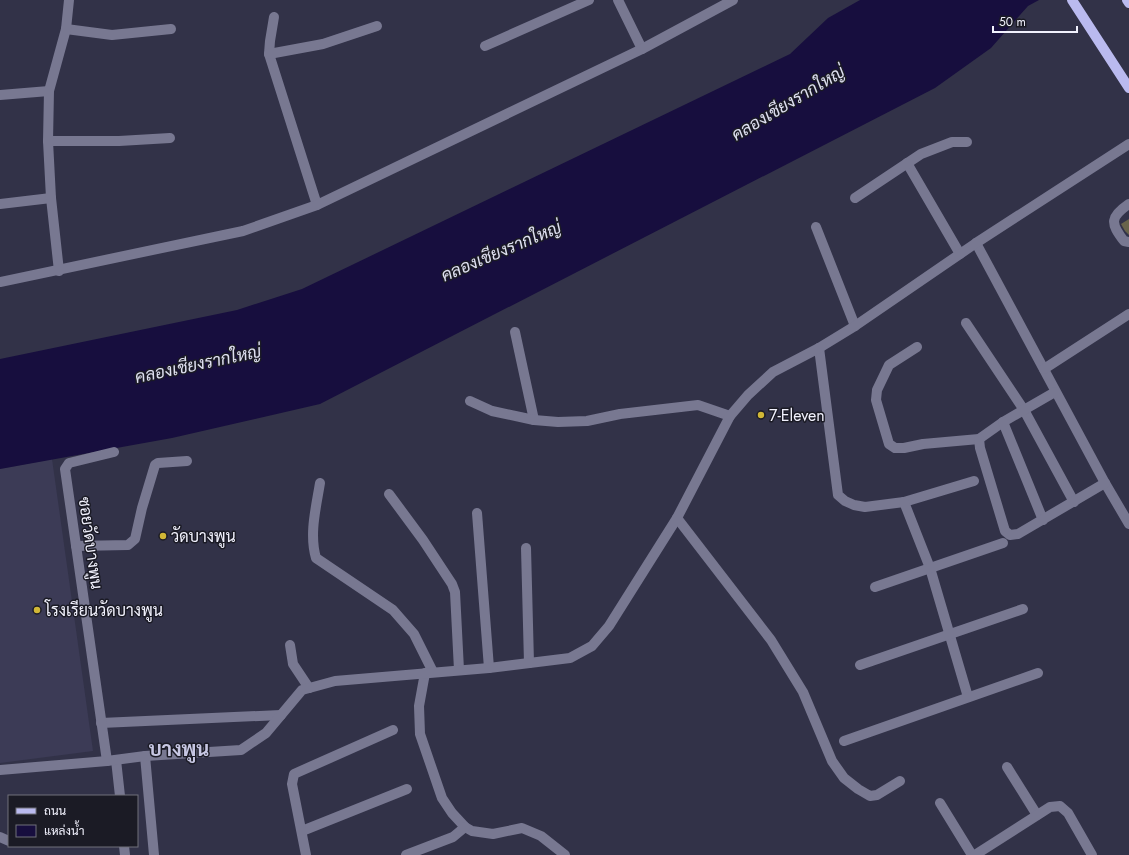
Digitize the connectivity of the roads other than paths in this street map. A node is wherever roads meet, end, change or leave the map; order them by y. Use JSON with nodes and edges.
{"nodes":[{"id":1,"x":69,"y":0,"type":"edge"},
{"id":2,"x":589,"y":0,"type":"edge"},
{"id":3,"x":618,"y":0,"type":"edge"},
{"id":4,"x":732,"y":0,"type":"edge"},
{"id":5,"x":1072,"y":0,"type":"edge"},
{"id":6,"x":1127,"y":0,"type":"edge"},
{"id":7,"x":1129,"y":3,"type":"edge"},
{"id":8,"x":274,"y":17,"type":"dead end"},
{"id":9,"x":377,"y":26,"type":"dead end"},
{"id":10,"x":66,"y":29,"type":"junction"},
{"id":11,"x":171,"y":29,"type":"dead end"},
{"id":12,"x":485,"y":46,"type":"dead end"},
{"id":13,"x":642,"y":49,"type":"junction"},
{"id":14,"x":269,"y":54,"type":"junction"},
{"id":15,"x":1129,"y":88,"type":"edge"},
{"id":16,"x":49,"y":91,"type":"junction"},
{"id":17,"x":0,"y":95,"type":"edge"},
{"id":18,"x":170,"y":138,"type":"dead end"},
{"id":19,"x":48,"y":141,"type":"junction"},
{"id":20,"x":967,"y":142,"type":"dead end"},
{"id":21,"x":1129,"y":144,"type":"edge"},
{"id":22,"x":908,"y":164,"type":"junction"},
{"id":23,"x":51,"y":198,"type":"junction"},
{"id":24,"x":855,"y":198,"type":"dead end"},
{"id":25,"x":0,"y":204,"type":"edge"},
{"id":26,"x":1129,"y":204,"type":"edge"},
{"id":27,"x":316,"y":205,"type":"junction"},
{"id":28,"x":816,"y":227,"type":"dead end"},
{"id":29,"x":1129,"y":242,"type":"edge"},
{"id":30,"x":976,"y":243,"type":"junction"},
{"id":31,"x":960,"y":254,"type":"junction"},
{"id":32,"x":59,"y":271,"type":"junction"},
{"id":33,"x":0,"y":282,"type":"edge"},
{"id":34,"x":1129,"y":314,"type":"edge"},
{"id":35,"x":966,"y":323,"type":"dead end"},
{"id":36,"x":855,"y":326,"type":"junction"},
{"id":37,"x":515,"y":332,"type":"dead end"},
{"id":38,"x":917,"y":347,"type":"dead end"},
{"id":39,"x":820,"y":348,"type":"junction"},
{"id":40,"x":1044,"y":368,"type":"junction"},
{"id":41,"x":1055,"y":392,"type":"junction"},
{"id":42,"x":470,"y":401,"type":"dead end"},
{"id":43,"x":1024,"y":410,"type":"junction"},
{"id":44,"x":730,"y":416,"type":"junction"},
{"id":45,"x":534,"y":420,"type":"junction"},
{"id":46,"x":1003,"y":422,"type":"junction"},
{"id":47,"x":979,"y":439,"type":"junction"},
{"id":48,"x":114,"y":452,"type":"dead end"},
{"id":49,"x":187,"y":461,"type":"dead end"},
{"id":50,"x":974,"y":480,"type":"dead end"},
{"id":51,"x":320,"y":483,"type":"dead end"},
{"id":52,"x":1105,"y":483,"type":"junction"},
{"id":53,"x":389,"y":494,"type":"dead end"},
{"id":54,"x":904,"y":502,"type":"junction"},
{"id":55,"x":1074,"y":502,"type":"junction"},
{"id":56,"x":477,"y":513,"type":"dead end"},
{"id":57,"x":677,"y":518,"type":"junction"},
{"id":58,"x":1043,"y":520,"type":"junction"},
{"id":59,"x":1129,"y":524,"type":"edge"},
{"id":60,"x":1003,"y":543,"type":"dead end"},
{"id":61,"x":76,"y":546,"type":"junction"},
{"id":62,"x":526,"y":548,"type":"dead end"},
{"id":63,"x":930,"y":568,"type":"junction"},
{"id":64,"x":875,"y":587,"type":"dead end"},
{"id":65,"x":1023,"y":609,"type":"dead end"},
{"id":66,"x":949,"y":634,"type":"junction"},
{"id":67,"x":290,"y":645,"type":"dead end"},
{"id":68,"x":529,"y":663,"type":"junction"},
{"id":69,"x":860,"y":665,"type":"dead end"},
{"id":70,"x":489,"y":668,"type":"junction"},
{"id":71,"x":459,"y":670,"type":"junction"},
{"id":72,"x":429,"y":673,"type":"junction"},
{"id":73,"x":1038,"y":673,"type":"dead end"},
{"id":74,"x":309,"y":688,"type":"junction"},
{"id":75,"x":968,"y":697,"type":"junction"},
{"id":76,"x":281,"y":715,"type":"junction"},
{"id":77,"x":101,"y":723,"type":"junction"},
{"id":78,"x":393,"y":730,"type":"dead end"},
{"id":79,"x":844,"y":741,"type":"dead end"},
{"id":80,"x":145,"y":756,"type":"junction"},
{"id":81,"x":112,"y":761,"type":"junction"},
{"id":82,"x":1007,"y":767,"type":"dead end"},
{"id":83,"x":0,"y":770,"type":"edge"},
{"id":84,"x":900,"y":781,"type":"dead end"},
{"id":85,"x":407,"y":789,"type":"dead end"},
{"id":86,"x":120,"y":795,"type":"edge"},
{"id":87,"x":940,"y":803,"type":"dead end"},
{"id":88,"x":1037,"y":815,"type":"junction"},
{"id":89,"x":465,"y":827,"type":"junction"},
{"id":90,"x":302,"y":831,"type":"junction"},
{"id":91,"x":154,"y":855,"type":"edge"},
{"id":92,"x":306,"y":855,"type":"edge"},
{"id":93,"x":406,"y":855,"type":"edge"},
{"id":94,"x":565,"y":855,"type":"edge"},
{"id":95,"x":974,"y":855,"type":"edge"},
{"id":96,"x":1092,"y":855,"type":"edge"}],
"edges":[{"from":1,"to":10,"type":"street"},
{"from":2,"to":12,"type":"street"},
{"from":3,"to":13,"type":"street"},
{"from":4,"to":13,"type":"street"},
{"from":5,"to":15,"type":"main road"},
{"from":6,"to":7,"type":"main road"},
{"from":8,"to":14,"type":"street"},
{"from":9,"to":14,"type":"street"},
{"from":10,"to":11,"type":"street"},
{"from":10,"to":16,"type":"street"},
{"from":13,"to":27,"type":"street"},
{"from":14,"to":27,"type":"street"},
{"from":16,"to":17,"type":"street"},
{"from":16,"to":19,"type":"street"},
{"from":18,"to":19,"type":"street"},
{"from":19,"to":23,"type":"street"},
{"from":20,"to":22,"type":"street"},
{"from":21,"to":30,"type":"street"},
{"from":22,"to":24,"type":"street"},
{"from":22,"to":31,"type":"street"},
{"from":23,"to":25,"type":"street"},
{"from":23,"to":32,"type":"street"},
{"from":26,"to":29,"type":"street"},
{"from":27,"to":32,"type":"street"},
{"from":28,"to":36,"type":"street"},
{"from":30,"to":31,"type":"street"},
{"from":30,"to":40,"type":"street"},
{"from":31,"to":36,"type":"street"},
{"from":32,"to":33,"type":"street"},
{"from":34,"to":40,"type":"street"},
{"from":35,"to":43,"type":"street"},
{"from":36,"to":39,"type":"street"},
{"from":37,"to":45,"type":"street"},
{"from":38,"to":47,"type":"street"},
{"from":39,"to":44,"type":"street"},
{"from":39,"to":54,"type":"street"},
{"from":40,"to":41,"type":"street"},
{"from":41,"to":43,"type":"street"},
{"from":41,"to":52,"type":"street"},
{"from":42,"to":45,"type":"street"},
{"from":43,"to":46,"type":"street"},
{"from":43,"to":55,"type":"street"},
{"from":44,"to":45,"type":"street"},
{"from":44,"to":57,"type":"street"},
{"from":46,"to":47,"type":"street"},
{"from":46,"to":58,"type":"street"},
{"from":47,"to":58,"type":"street"},
{"from":48,"to":61,"type":"street","name":"ซอยวัดบางพูน"},
{"from":49,"to":61,"type":"street"},
{"from":50,"to":54,"type":"street"},
{"from":51,"to":72,"type":"street"},
{"from":52,"to":55,"type":"street"},
{"from":52,"to":59,"type":"street"},
{"from":53,"to":71,"type":"street"},
{"from":54,"to":63,"type":"street"},
{"from":55,"to":58,"type":"street"},
{"from":56,"to":70,"type":"street"},
{"from":57,"to":68,"type":"street"},
{"from":57,"to":84,"type":"street"},
{"from":60,"to":63,"type":"street"},
{"from":61,"to":77,"type":"street","name":"ซอยวัดบางพูน"},
{"from":62,"to":68,"type":"street"},
{"from":63,"to":64,"type":"street"},
{"from":63,"to":66,"type":"street"},
{"from":65,"to":66,"type":"street"},
{"from":66,"to":69,"type":"street"},
{"from":66,"to":75,"type":"street"},
{"from":67,"to":74,"type":"street"},
{"from":68,"to":70,"type":"street"},
{"from":70,"to":71,"type":"street"},
{"from":71,"to":72,"type":"street"},
{"from":72,"to":74,"type":"street"},
{"from":72,"to":89,"type":"street"},
{"from":73,"to":75,"type":"street"},
{"from":74,"to":76,"type":"street"},
{"from":75,"to":79,"type":"street"},
{"from":76,"to":77,"type":"street"},
{"from":76,"to":80,"type":"street"},
{"from":77,"to":81,"type":"street","name":"ซอยวัดบางพูน"},
{"from":78,"to":90,"type":"street"},
{"from":80,"to":81,"type":"street"},
{"from":80,"to":91,"type":"street"},
{"from":81,"to":83,"type":"street"},
{"from":81,"to":86,"type":"street","name":"ซอยวัดบางพูน"},
{"from":82,"to":88,"type":"street"},
{"from":85,"to":90,"type":"street"},
{"from":87,"to":95,"type":"street"},
{"from":88,"to":95,"type":"street"},
{"from":88,"to":96,"type":"street"},
{"from":89,"to":93,"type":"street"},
{"from":89,"to":94,"type":"street"},
{"from":90,"to":92,"type":"street"}]}
